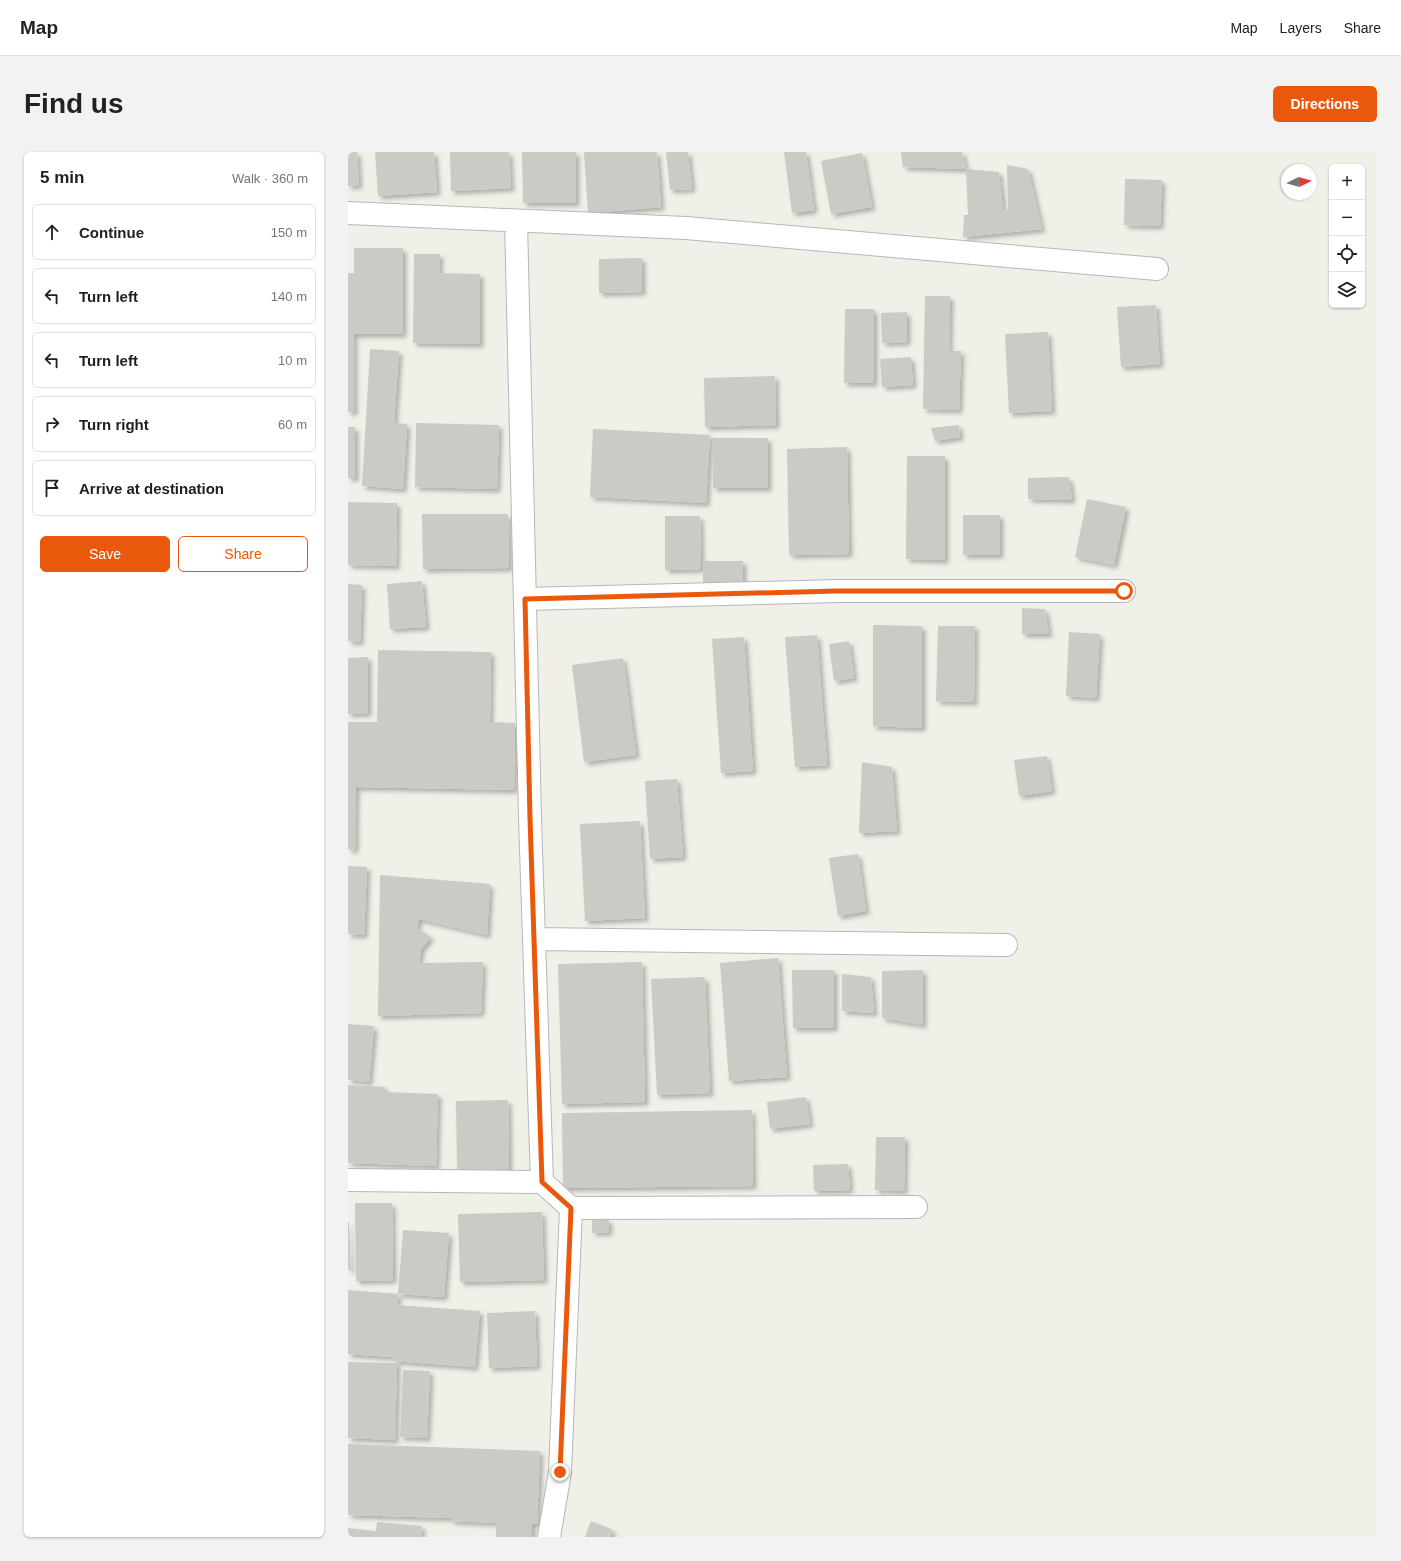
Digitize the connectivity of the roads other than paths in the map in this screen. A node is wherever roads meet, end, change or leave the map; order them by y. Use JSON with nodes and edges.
{"nodes":[{"id":1,"x":348,"y":213,"type":"edge"},
{"id":2,"x":516,"y":221,"type":"junction"},
{"id":3,"x":1157,"y":269,"type":"dead end"},
{"id":4,"x":1124,"y":591,"type":"dead end"},
{"id":5,"x":525,"y":599,"type":"junction"},
{"id":6,"x":534,"y":939,"type":"junction"},
{"id":7,"x":1006,"y":945,"type":"dead end"},
{"id":8,"x":348,"y":1180,"type":"edge"},
{"id":9,"x":542,"y":1182,"type":"junction"},
{"id":10,"x":916,"y":1207,"type":"dead end"},
{"id":11,"x":571,"y":1208,"type":"junction"},
{"id":12,"x":549,"y":1537,"type":"edge"}],
"edges":[{"from":1,"to":2,"type":"street"},
{"from":2,"to":3,"type":"street"},
{"from":2,"to":5,"type":"street"},
{"from":4,"to":5,"type":"street"},
{"from":5,"to":6,"type":"street"},
{"from":6,"to":7,"type":"street"},
{"from":6,"to":9,"type":"street"},
{"from":8,"to":9,"type":"street"},
{"from":9,"to":11,"type":"street"},
{"from":10,"to":11,"type":"street"},
{"from":11,"to":12,"type":"street"}]}
